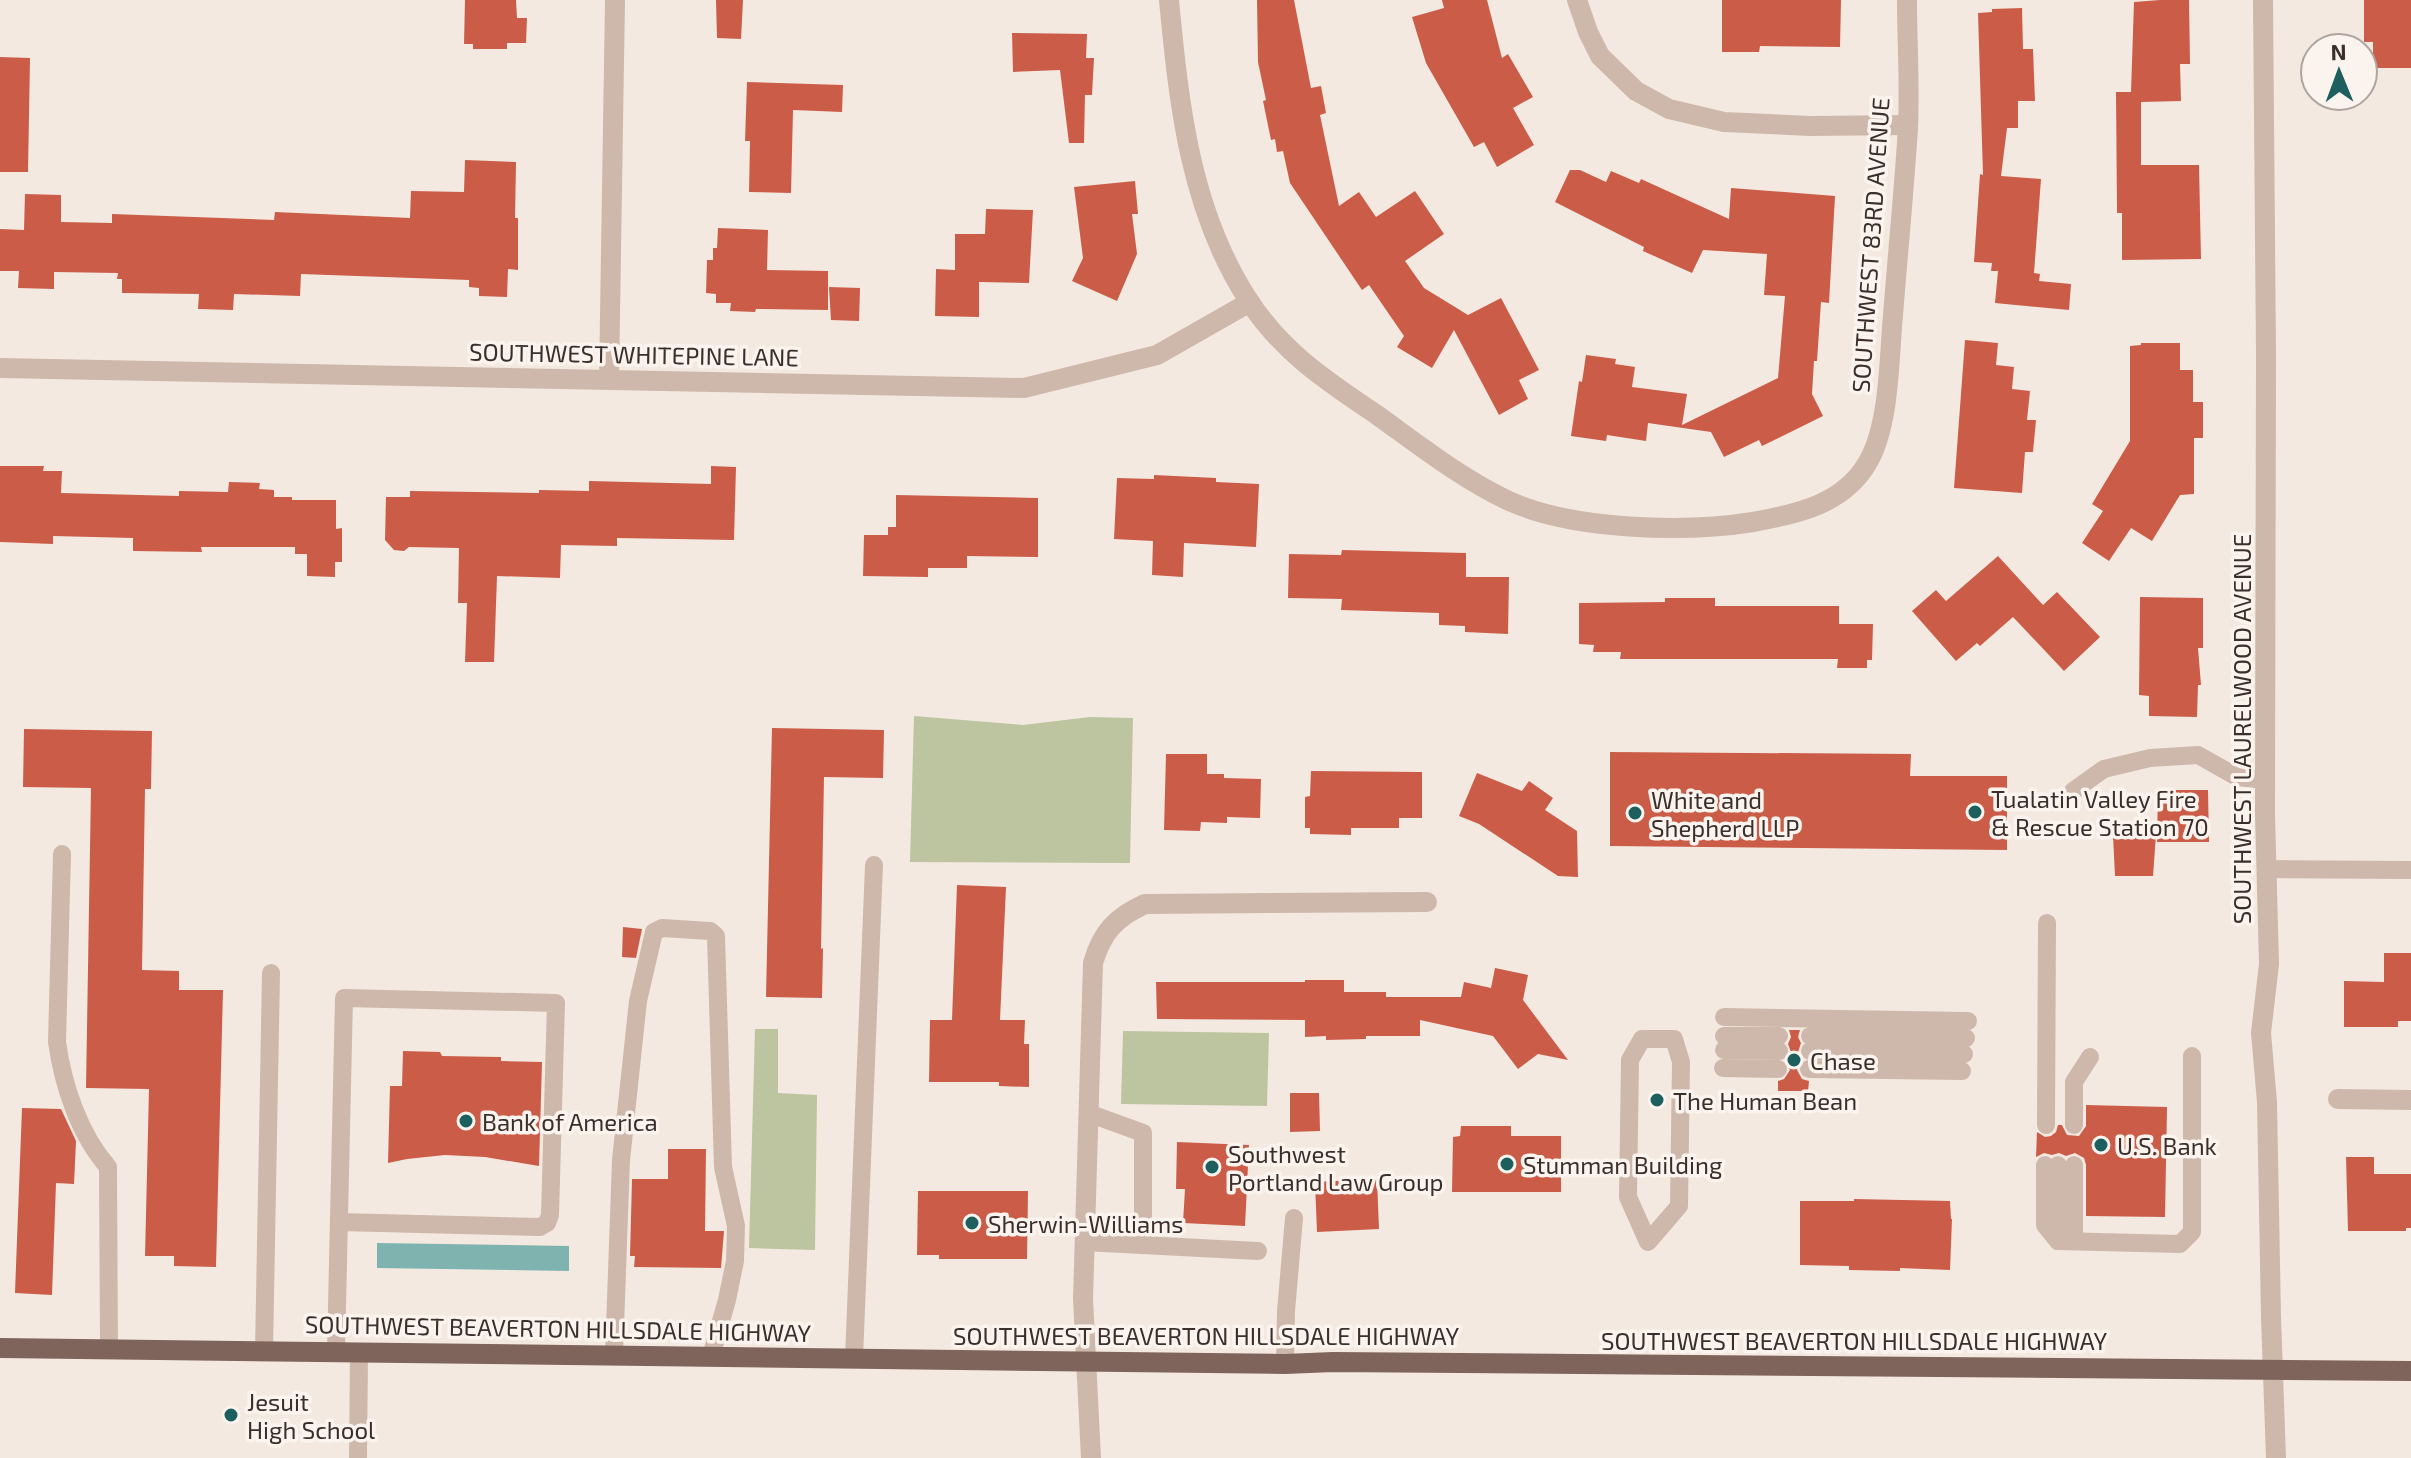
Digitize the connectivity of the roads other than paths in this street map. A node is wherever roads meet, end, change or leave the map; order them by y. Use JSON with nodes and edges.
{"nodes":[{"id":1,"x":615,"y":0,"type":"edge"},
{"id":2,"x":1169,"y":0,"type":"edge"},
{"id":3,"x":1577,"y":0,"type":"edge"},
{"id":4,"x":1907,"y":0,"type":"edge"},
{"id":5,"x":2263,"y":0,"type":"edge"},
{"id":6,"x":1908,"y":125,"type":"junction"},
{"id":7,"x":1250,"y":302,"type":"junction"},
{"id":8,"x":0,"y":368,"type":"edge"},
{"id":9,"x":609,"y":379,"type":"junction"},
{"id":10,"x":2265,"y":780,"type":"junction"},
{"id":11,"x":2073,"y":791,"type":"dead end"},
{"id":12,"x":62,"y":854,"type":"dead end"},
{"id":13,"x":874,"y":865,"type":"dead end"},
{"id":14,"x":2266,"y":869,"type":"junction"},
{"id":15,"x":2411,"y":870,"type":"edge"},
{"id":16,"x":1427,"y":902,"type":"dead end"},
{"id":17,"x":2047,"y":923,"type":"dead end"},
{"id":18,"x":271,"y":973,"type":"dead end"},
{"id":19,"x":1724,"y":1043,"type":"junction"},
{"id":20,"x":1965,"y":1046,"type":"junction"},
{"id":21,"x":2192,"y":1056,"type":"dead end"},
{"id":22,"x":2090,"y":1057,"type":"dead end"},
{"id":23,"x":2338,"y":1099,"type":"dead end"},
{"id":24,"x":2411,"y":1100,"type":"edge"},
{"id":25,"x":1088,"y":1113,"type":"junction"},
{"id":26,"x":2059,"y":1165,"type":"dead end"},
{"id":27,"x":1294,"y":1218,"type":"dead end"},
{"id":28,"x":339,"y":1222,"type":"junction"},
{"id":29,"x":1084,"y":1242,"type":"junction"},
{"id":30,"x":1648,"y":1242,"type":"joint"},
{"id":31,"x":1143,"y":1245,"type":"junction"},
{"id":32,"x":1258,"y":1251,"type":"dead end"},
{"id":33,"x":0,"y":1348,"type":"edge"},
{"id":34,"x":109,"y":1349,"type":"junction"},
{"id":35,"x":264,"y":1351,"type":"junction"},
{"id":36,"x":336,"y":1351,"type":"junction"},
{"id":37,"x":359,"y":1352,"type":"junction"},
{"id":38,"x":614,"y":1355,"type":"junction"},
{"id":39,"x":711,"y":1356,"type":"junction"},
{"id":40,"x":854,"y":1358,"type":"junction"},
{"id":41,"x":1086,"y":1360,"type":"junction"},
{"id":42,"x":1285,"y":1364,"type":"junction"},
{"id":43,"x":2273,"y":1369,"type":"junction"},
{"id":44,"x":2411,"y":1371,"type":"edge"},
{"id":45,"x":358,"y":1458,"type":"edge"},
{"id":46,"x":1091,"y":1458,"type":"edge"},
{"id":47,"x":2276,"y":1458,"type":"edge"}],
"edges":[{"from":1,"to":9,"type":"street"},
{"from":2,"to":7,"type":"street"},
{"from":3,"to":6,"type":"street"},
{"from":4,"to":6,"type":"street","name":"SOUTHWEST 83RD AVENUE"},
{"from":5,"to":10,"type":"street","name":"SOUTHWEST LAURELWOOD AVENUE"},
{"from":6,"to":7,"type":"street","name":"SOUTHWEST 83RD AVENUE"},
{"from":7,"to":9,"type":"street","name":"SOUTHWEST WHITEPINE LANE"},
{"from":8,"to":9,"type":"street","name":"SOUTHWEST WHITEPINE LANE"},
{"from":10,"to":11,"type":"lane"},
{"from":10,"to":14,"type":"street","name":"SOUTHWEST LAURELWOOD AVENUE"},
{"from":12,"to":34,"type":"lane"},
{"from":13,"to":40,"type":"lane"},
{"from":14,"to":15,"type":"lane"},
{"from":14,"to":43,"type":"street","name":"SOUTHWEST LAURELWOOD AVENUE"},
{"from":16,"to":25,"type":"street"},
{"from":17,"to":22,"type":"lane"},
{"from":18,"to":35,"type":"lane"},
{"from":19,"to":19,"type":"lane"},
{"from":19,"to":20,"type":"lane"},
{"from":20,"to":20,"type":"lane"},
{"from":21,"to":26,"type":"lane"},
{"from":23,"to":24,"type":"street"},
{"from":25,"to":29,"type":"street"},
{"from":25,"to":31,"type":"lane"},
{"from":27,"to":42,"type":"lane"},
{"from":28,"to":28,"type":"lane"},
{"from":28,"to":36,"type":"lane"},
{"from":29,"to":31,"type":"lane"},
{"from":29,"to":41,"type":"street"},
{"from":30,"to":30,"type":"lane"},
{"from":31,"to":32,"type":"lane"},
{"from":33,"to":34,"type":"main road","name":"SOUTHWEST BEAVERTON HILLSDALE HIGHWAY"},
{"from":34,"to":35,"type":"main road","name":"SOUTHWEST BEAVERTON HILLSDALE HIGHWAY"},
{"from":35,"to":36,"type":"main road","name":"SOUTHWEST BEAVERTON HILLSDALE HIGHWAY"},
{"from":36,"to":37,"type":"main road","name":"SOUTHWEST BEAVERTON HILLSDALE HIGHWAY"},
{"from":37,"to":38,"type":"main road","name":"SOUTHWEST BEAVERTON HILLSDALE HIGHWAY"},
{"from":37,"to":45,"type":"lane"},
{"from":38,"to":39,"type":"main road","name":"SOUTHWEST BEAVERTON HILLSDALE HIGHWAY"},
{"from":38,"to":39,"type":"lane"},
{"from":39,"to":40,"type":"main road","name":"SOUTHWEST BEAVERTON HILLSDALE HIGHWAY"},
{"from":40,"to":41,"type":"main road","name":"SOUTHWEST BEAVERTON HILLSDALE HIGHWAY"},
{"from":41,"to":42,"type":"main road","name":"SOUTHWEST BEAVERTON HILLSDALE HIGHWAY"},
{"from":41,"to":46,"type":"street"},
{"from":42,"to":43,"type":"main road","name":"SOUTHWEST BEAVERTON HILLSDALE HIGHWAY"},
{"from":43,"to":44,"type":"main road","name":"SOUTHWEST BEAVERTON HILLSDALE HIGHWAY"},
{"from":43,"to":47,"type":"street","name":"SOUTHWEST LAURELWOOD AVENUE"}]}
